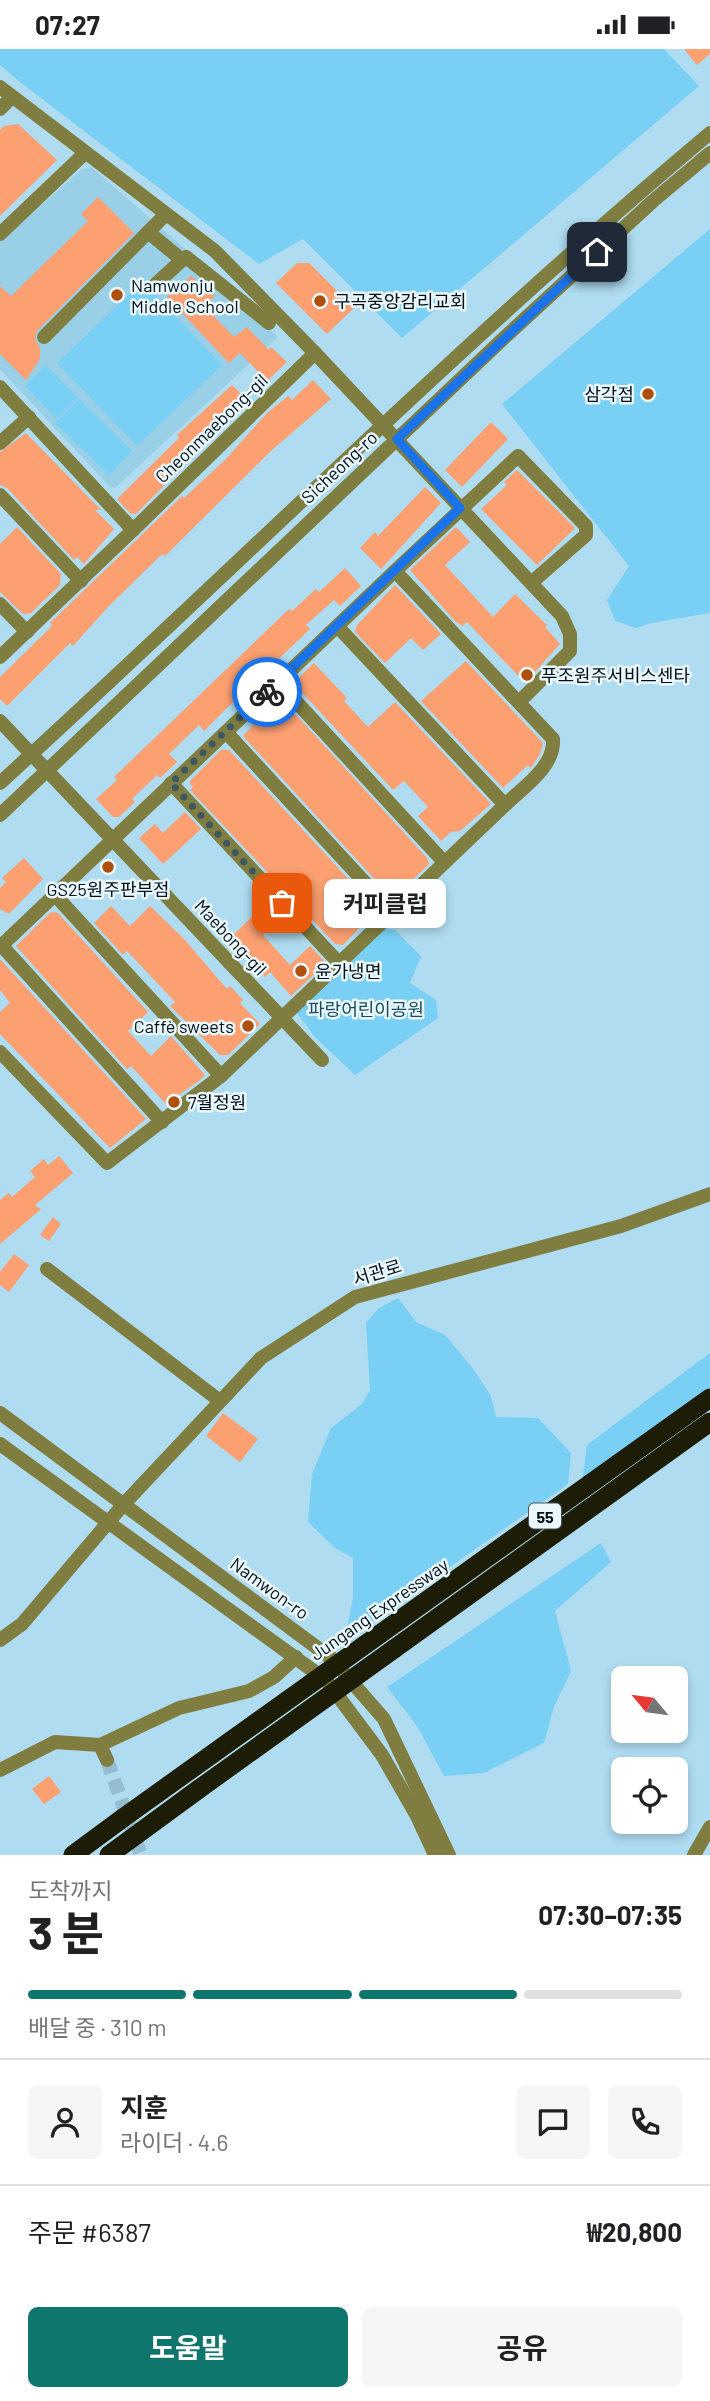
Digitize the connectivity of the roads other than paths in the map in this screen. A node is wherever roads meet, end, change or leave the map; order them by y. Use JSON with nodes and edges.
{"nodes":[{"id":1,"x":0,"y":87,"type":"edge"},
{"id":2,"x":12,"y":97,"type":"junction"},
{"id":3,"x":0,"y":109,"type":"edge"},
{"id":4,"x":710,"y":133,"type":"edge"},
{"id":5,"x":85,"y":153,"type":"junction"},
{"id":6,"x":710,"y":153,"type":"edge"},
{"id":7,"x":166,"y":214,"type":"junction"},
{"id":8,"x":148,"y":232,"type":"junction"},
{"id":9,"x":0,"y":234,"type":"edge"},
{"id":10,"x":182,"y":260,"type":"junction"},
{"id":11,"x":156,"y":283,"type":"dead end"},
{"id":12,"x":269,"y":323,"type":"dead end"},
{"id":13,"x":44,"y":337,"type":"dead end"},
{"id":14,"x":316,"y":353,"type":"junction"},
{"id":15,"x":0,"y":387,"type":"edge"},
{"id":16,"x":29,"y":417,"type":"junction"},
{"id":17,"x":383,"y":425,"type":"junction"},
{"id":18,"x":397,"y":439,"type":"junction"},
{"id":19,"x":0,"y":443,"type":"edge"},
{"id":20,"x":0,"y":495,"type":"edge"},
{"id":21,"x":460,"y":508,"type":"junction"},
{"id":22,"x":133,"y":530,"type":"junction"},
{"id":23,"x":395,"y":571,"type":"junction"},
{"id":24,"x":81,"y":581,"type":"junction"},
{"id":25,"x":531,"y":583,"type":"junction"},
{"id":26,"x":0,"y":604,"type":"edge"},
{"id":27,"x":338,"y":627,"type":"junction"},
{"id":28,"x":27,"y":632,"type":"junction"},
{"id":29,"x":0,"y":657,"type":"edge"},
{"id":30,"x":278,"y":682,"type":"junction"},
{"id":31,"x":520,"y":701,"type":"junction"},
{"id":32,"x":0,"y":721,"type":"edge"},
{"id":33,"x":226,"y":732,"type":"junction"},
{"id":34,"x":32,"y":754,"type":"junction"},
{"id":35,"x":48,"y":770,"type":"junction"},
{"id":36,"x":0,"y":783,"type":"edge"},
{"id":37,"x":171,"y":783,"type":"junction"},
{"id":38,"x":505,"y":805,"type":"junction"},
{"id":39,"x":0,"y":815,"type":"edge"},
{"id":40,"x":113,"y":839,"type":"junction"},
{"id":41,"x":444,"y":862,"type":"junction"},
{"id":42,"x":55,"y":895,"type":"junction"},
{"id":43,"x":392,"y":912,"type":"junction"},
{"id":44,"x":1,"y":946,"type":"edge"},
{"id":45,"x":338,"y":962,"type":"junction"},
{"id":46,"x":280,"y":1018,"type":"junction"},
{"id":47,"x":0,"y":1052,"type":"edge"},
{"id":48,"x":322,"y":1060,"type":"dead end"},
{"id":49,"x":221,"y":1076,"type":"junction"},
{"id":50,"x":162,"y":1122,"type":"junction"},
{"id":51,"x":710,"y":1194,"type":"edge"},
{"id":52,"x":47,"y":1269,"type":"dead end"},
{"id":53,"x":710,"y":1398,"type":"edge"},
{"id":54,"x":220,"y":1401,"type":"junction"},
{"id":55,"x":0,"y":1413,"type":"edge"},
{"id":56,"x":710,"y":1422,"type":"edge"},
{"id":57,"x":0,"y":1444,"type":"edge"},
{"id":58,"x":123,"y":1505,"type":"junction"},
{"id":59,"x":108,"y":1521,"type":"junction"},
{"id":60,"x":0,"y":1640,"type":"edge"},
{"id":61,"x":296,"y":1657,"type":"junction"},
{"id":62,"x":100,"y":1745,"type":"junction"},
{"id":63,"x":107,"y":1760,"type":"tunnel mouth"},
{"id":64,"x":0,"y":1770,"type":"edge"},
{"id":65,"x":710,"y":1827,"type":"edge"},
{"id":66,"x":73,"y":1855,"type":"edge"},
{"id":67,"x":108,"y":1855,"type":"edge"},
{"id":68,"x":435,"y":1855,"type":"edge"},
{"id":69,"x":449,"y":1855,"type":"edge"},
{"id":70,"x":694,"y":1855,"type":"edge"}],
"edges":[{"from":1,"to":2,"type":"street","name":"Sicheong-ro"},
{"from":2,"to":3,"type":"street"},
{"from":2,"to":5,"type":"street","name":"Sicheong-ro"},
{"from":4,"to":17,"type":"street","name":"Sicheong-ro"},
{"from":5,"to":7,"type":"street","name":"Sicheong-ro"},
{"from":5,"to":9,"type":"street"},
{"from":6,"to":18,"type":"street","name":"Sicheong-ro"},
{"from":7,"to":8,"type":"street"},
{"from":7,"to":14,"type":"street","name":"Sicheong-ro"},
{"from":8,"to":10,"type":"street"},
{"from":8,"to":13,"type":"street"},
{"from":10,"to":11,"type":"street"},
{"from":10,"to":12,"type":"street"},
{"from":14,"to":17,"type":"street","name":"Sicheong-ro"},
{"from":14,"to":22,"type":"street","name":"Cheonmaebong-gil"},
{"from":15,"to":16,"type":"street"},
{"from":16,"to":19,"type":"street"},
{"from":16,"to":22,"type":"street"},
{"from":17,"to":18,"type":"street"},
{"from":17,"to":34,"type":"street","name":"Sicheong-ro"},
{"from":18,"to":21,"type":"street"},
{"from":18,"to":35,"type":"street","name":"Sicheong-ro"},
{"from":20,"to":24,"type":"street"},
{"from":21,"to":23,"type":"street"},
{"from":21,"to":25,"type":"street"},
{"from":21,"to":25,"type":"street"},
{"from":22,"to":24,"type":"street","name":"Cheonmaebong-gil"},
{"from":23,"to":27,"type":"street"},
{"from":23,"to":31,"type":"street"},
{"from":24,"to":28,"type":"street","name":"Cheonmaebong-gil"},
{"from":25,"to":31,"type":"street"},
{"from":26,"to":28,"type":"street"},
{"from":27,"to":30,"type":"street"},
{"from":27,"to":38,"type":"street"},
{"from":28,"to":29,"type":"street","name":"Cheonmaebong-gil"},
{"from":30,"to":33,"type":"street"},
{"from":30,"to":41,"type":"street"},
{"from":31,"to":38,"type":"street"},
{"from":32,"to":34,"type":"street","name":"Maebong-gil"},
{"from":33,"to":37,"type":"street"},
{"from":33,"to":43,"type":"street"},
{"from":34,"to":35,"type":"street","name":"Maebong-gil"},
{"from":34,"to":36,"type":"street","name":"Sicheong-ro"},
{"from":35,"to":39,"type":"street","name":"Sicheong-ro"},
{"from":35,"to":40,"type":"street","name":"Maebong-gil"},
{"from":37,"to":40,"type":"street"},
{"from":37,"to":45,"type":"street"},
{"from":38,"to":41,"type":"street"},
{"from":40,"to":42,"type":"street"},
{"from":40,"to":46,"type":"street","name":"Maebong-gil"},
{"from":41,"to":43,"type":"street"},
{"from":42,"to":44,"type":"street"},
{"from":42,"to":49,"type":"street"},
{"from":43,"to":45,"type":"street"},
{"from":44,"to":50,"type":"street"},
{"from":45,"to":46,"type":"street"},
{"from":46,"to":48,"type":"street","name":"Maebong-gil"},
{"from":46,"to":49,"type":"street"},
{"from":47,"to":50,"type":"street"},
{"from":49,"to":50,"type":"street"},
{"from":51,"to":54,"type":"street","name":"서관로"},
{"from":52,"to":54,"type":"street"},
{"from":53,"to":66,"type":"highway","name":"Jungang Expressway","number":"55","bridge":true},
{"from":54,"to":58,"type":"street","name":"서관로"},
{"from":55,"to":58,"type":"street","name":"Namwon-ro"},
{"from":56,"to":67,"type":"highway","number":"55","bridge":true},
{"from":57,"to":59,"type":"street"},
{"from":58,"to":59,"type":"street","name":"서관로"},
{"from":58,"to":69,"type":"street","name":"Namwon-ro"},
{"from":59,"to":60,"type":"street","name":"서관로"},
{"from":59,"to":61,"type":"street"},
{"from":61,"to":62,"type":"street"},
{"from":61,"to":68,"type":"street"},
{"from":62,"to":63,"type":"street"},
{"from":62,"to":64,"type":"street"},
{"from":65,"to":70,"type":"street"}]}
